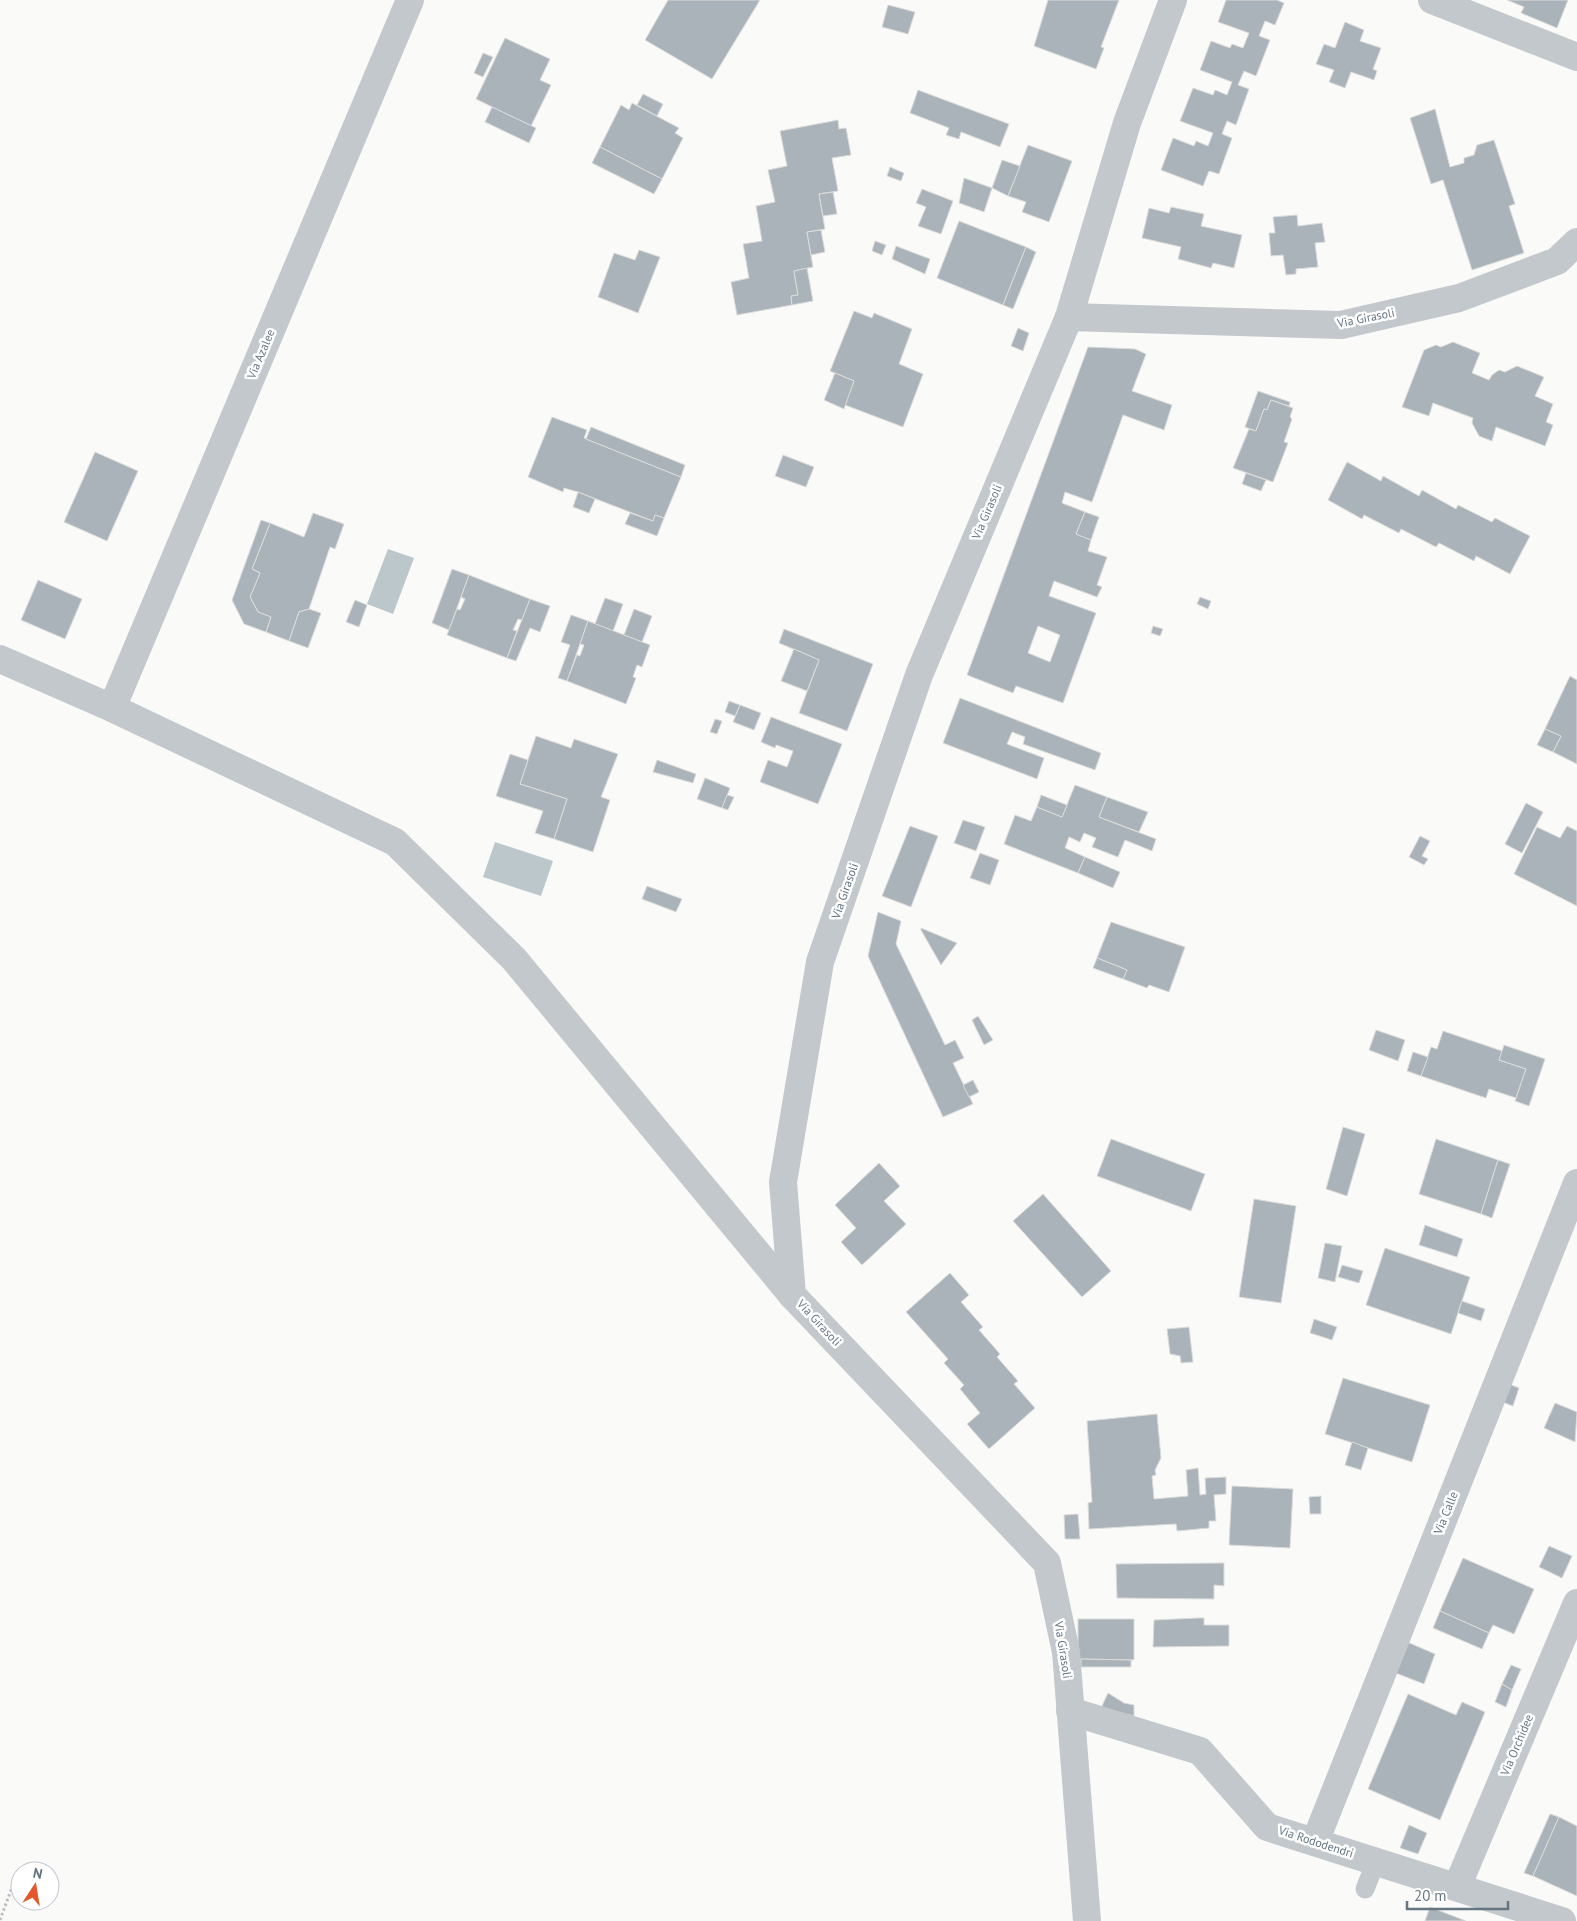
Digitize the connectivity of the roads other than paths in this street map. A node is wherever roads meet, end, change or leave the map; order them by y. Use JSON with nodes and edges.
{"nodes":[{"id":1,"x":410,"y":0,"type":"edge"},
{"id":2,"x":1173,"y":0,"type":"edge"},
{"id":3,"x":1432,"y":0,"type":"edge"},
{"id":4,"x":1577,"y":57,"type":"edge"},
{"id":5,"x":1577,"y":242,"type":"edge"},
{"id":6,"x":1068,"y":317,"type":"junction"},
{"id":7,"x":0,"y":659,"type":"edge"},
{"id":8,"x":112,"y":708,"type":"junction"},
{"id":9,"x":1577,"y":1183,"type":"edge"},
{"id":10,"x":792,"y":1295,"type":"junction"},
{"id":11,"x":1577,"y":1602,"type":"edge"},
{"id":12,"x":1070,"y":1711,"type":"junction"},
{"id":13,"x":1315,"y":1842,"type":"junction"},
{"id":14,"x":1376,"y":1862,"type":"junction"},
{"id":15,"x":1457,"y":1887,"type":"junction"},
{"id":16,"x":1365,"y":1888,"type":"dead end"},
{"id":17,"x":1087,"y":1921,"type":"edge"},
{"id":18,"x":1562,"y":1921,"type":"edge"}],
"edges":[{"from":1,"to":8,"type":"street","name":"Via Azalee"},
{"from":2,"to":6,"type":"street"},
{"from":3,"to":4,"type":"street"},
{"from":5,"to":6,"type":"street","name":"Via Girasoli"},
{"from":6,"to":10,"type":"street","name":"Via Girasoli"},
{"from":7,"to":8,"type":"street"},
{"from":8,"to":10,"type":"street"},
{"from":9,"to":13,"type":"street","name":"Via Calle"},
{"from":10,"to":12,"type":"street","name":"Via Girasoli"},
{"from":11,"to":15,"type":"street","name":"Via Orchidee"},
{"from":12,"to":13,"type":"street","name":"Via Rododendri"},
{"from":12,"to":17,"type":"street","name":"Via Girasoli"},
{"from":13,"to":14,"type":"street","name":"Via Rododendri"},
{"from":14,"to":15,"type":"street","name":"Via Rododendri"},
{"from":14,"to":16,"type":"lane"},
{"from":15,"to":18,"type":"street","name":"Via Rododendri"}]}
